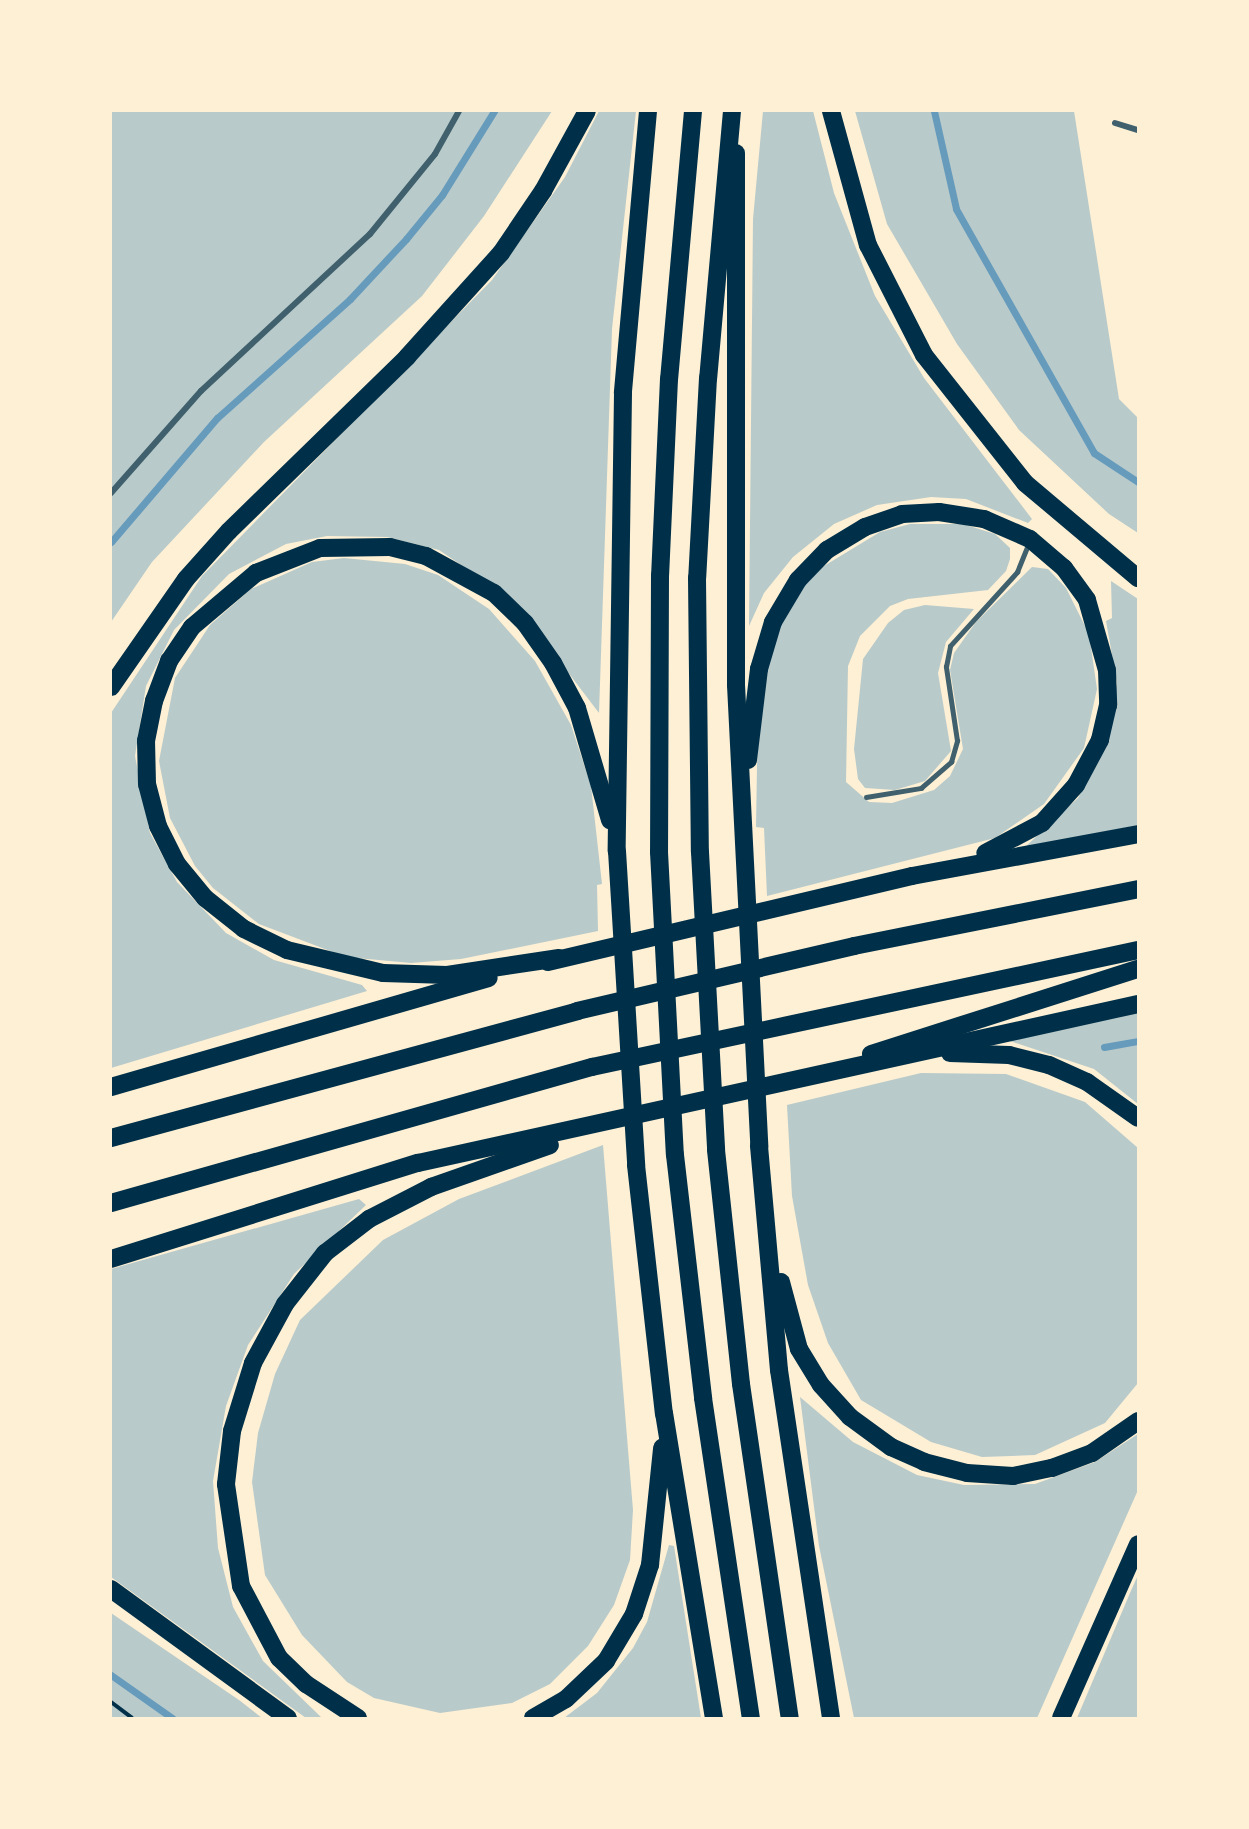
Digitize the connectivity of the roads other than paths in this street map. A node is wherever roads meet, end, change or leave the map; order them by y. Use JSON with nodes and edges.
{"nodes":[{"id":1,"x":459,"y":111,"type":"edge"},
{"id":2,"x":587,"y":111,"type":"edge"},
{"id":3,"x":648,"y":111,"type":"edge"},
{"id":4,"x":693,"y":111,"type":"edge"},
{"id":5,"x":734,"y":111,"type":"edge"},
{"id":6,"x":831,"y":111,"type":"edge"},
{"id":7,"x":1115,"y":123,"type":"dead end"},
{"id":8,"x":1138,"y":130,"type":"edge"},
{"id":9,"x":111,"y":493,"type":"edge"},
{"id":10,"x":1029,"y":539,"type":"junction"},
{"id":11,"x":1138,"y":578,"type":"edge"},
{"id":12,"x":111,"y":687,"type":"edge"},
{"id":13,"x":866,"y":797,"type":"dead end"},
{"id":14,"x":742,"y":812,"type":"junction"},
{"id":15,"x":1138,"y":834,"type":"edge"},
{"id":16,"x":617,"y":851,"type":"junction"},
{"id":17,"x":912,"y":876,"type":"junction"},
{"id":18,"x":1138,"y":889,"type":"edge"},
{"id":19,"x":1138,"y":950,"type":"edge"},
{"id":20,"x":559,"y":958,"type":"junction"},
{"id":21,"x":1138,"y":969,"type":"edge"},
{"id":22,"x":1138,"y":1004,"type":"edge"},
{"id":23,"x":926,"y":1053,"type":"junction"},
{"id":24,"x":772,"y":1086,"type":"junction"},
{"id":25,"x":111,"y":1087,"type":"edge"},
{"id":26,"x":1138,"y":1118,"type":"edge"},
{"id":27,"x":605,"y":1124,"type":"junction"},
{"id":28,"x":111,"y":1138,"type":"edge"},
{"id":29,"x":765,"y":1198,"type":"junction"},
{"id":30,"x":111,"y":1203,"type":"edge"},
{"id":31,"x":111,"y":1259,"type":"edge"},
{"id":32,"x":664,"y":1413,"type":"junction"},
{"id":33,"x":1138,"y":1421,"type":"edge"},
{"id":34,"x":1138,"y":1544,"type":"edge"},
{"id":35,"x":111,"y":1589,"type":"edge"},
{"id":36,"x":288,"y":1718,"type":"edge"},
{"id":37,"x":358,"y":1718,"type":"edge"},
{"id":38,"x":532,"y":1718,"type":"edge"},
{"id":39,"x":714,"y":1718,"type":"edge"},
{"id":40,"x":751,"y":1718,"type":"edge"},
{"id":41,"x":790,"y":1718,"type":"edge"},
{"id":42,"x":831,"y":1718,"type":"edge"},
{"id":43,"x":1061,"y":1718,"type":"edge"}],
"edges":[{"from":1,"to":9,"type":"street"},
{"from":2,"to":12,"type":"highway"},
{"from":3,"to":16,"type":"highway"},
{"from":4,"to":40,"type":"highway"},
{"from":5,"to":14,"type":"highway"},
{"from":5,"to":41,"type":"highway"},
{"from":6,"to":11,"type":"highway"},
{"from":7,"to":8,"type":"street"},
{"from":10,"to":13,"type":"lane"},
{"from":10,"to":14,"type":"highway"},
{"from":10,"to":17,"type":"highway"},
{"from":14,"to":29,"type":"highway"},
{"from":15,"to":17,"type":"highway"},
{"from":16,"to":20,"type":"highway"},
{"from":16,"to":32,"type":"highway"},
{"from":17,"to":20,"type":"highway"},
{"from":18,"to":28,"type":"highway"},
{"from":19,"to":30,"type":"highway"},
{"from":20,"to":25,"type":"highway"},
{"from":21,"to":24,"type":"highway"},
{"from":22,"to":23,"type":"highway"},
{"from":23,"to":24,"type":"highway"},
{"from":23,"to":26,"type":"highway"},
{"from":24,"to":27,"type":"highway"},
{"from":27,"to":31,"type":"highway"},
{"from":27,"to":37,"type":"highway"},
{"from":29,"to":33,"type":"highway"},
{"from":29,"to":42,"type":"highway"},
{"from":32,"to":38,"type":"highway"},
{"from":32,"to":39,"type":"highway"},
{"from":34,"to":43,"type":"highway"},
{"from":35,"to":36,"type":"highway"}]}
